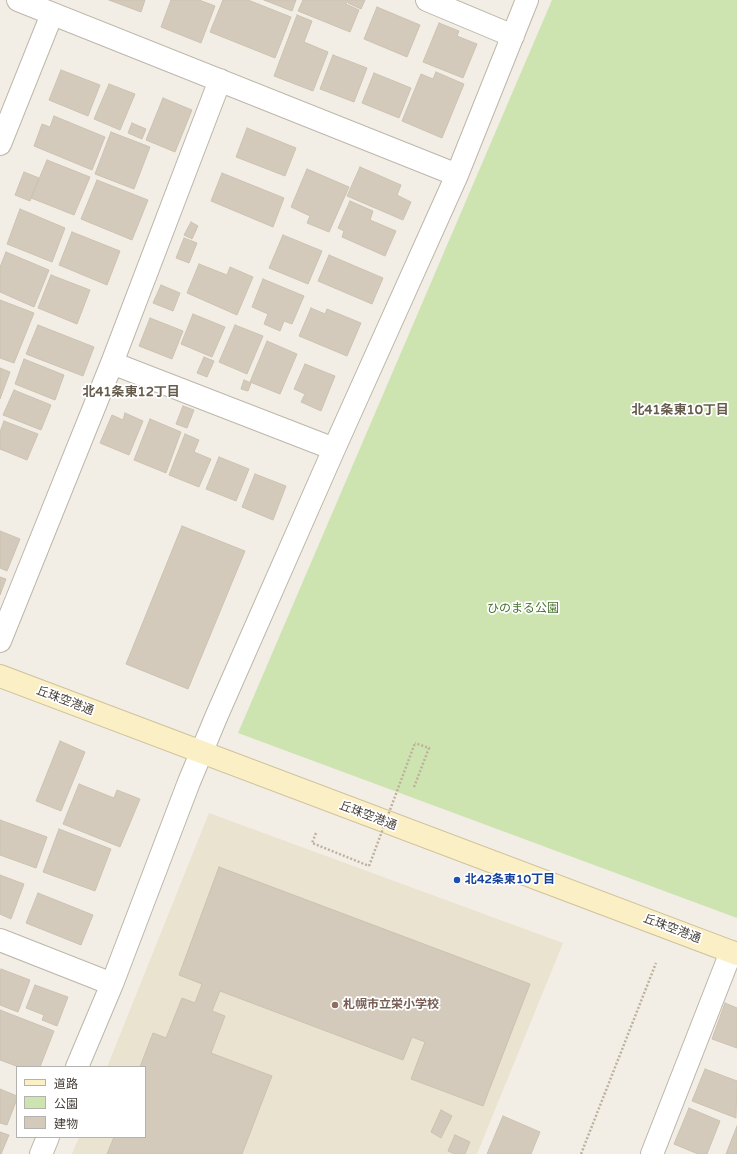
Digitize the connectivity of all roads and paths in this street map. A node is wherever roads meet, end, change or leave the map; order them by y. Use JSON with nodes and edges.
{"nodes":[{"id":1,"x":18,"y":0,"type":"edge"},
{"id":2,"x":427,"y":0,"type":"edge"},
{"id":3,"x":527,"y":0,"type":"edge"},
{"id":4,"x":52,"y":14,"type":"junction"},
{"id":5,"x":513,"y":36,"type":"junction"},
{"id":6,"x":220,"y":80,"type":"junction"},
{"id":7,"x":0,"y":144,"type":"edge"},
{"id":8,"x":457,"y":175,"type":"junction"},
{"id":9,"x":112,"y":362,"type":"junction"},
{"id":10,"x":334,"y":449,"type":"junction"},
{"id":11,"x":0,"y":641,"type":"edge"},
{"id":12,"x":0,"y":676,"type":"edge"},
{"id":13,"x":202,"y":753,"type":"junction"},
{"id":14,"x":414,"y":787,"type":"dead end"},
{"id":15,"x":316,"y":833,"type":"dead end"},
{"id":16,"x":0,"y":940,"type":"edge"},
{"id":17,"x":734,"y":953,"type":"edge"},
{"id":18,"x":656,"y":962,"type":"dead end"},
{"id":19,"x":112,"y":984,"type":"junction"},
{"id":20,"x":77,"y":1066,"type":"edge"},
{"id":21,"x":48,"y":1138,"type":"edge"},
{"id":22,"x":41,"y":1154,"type":"edge"},
{"id":23,"x":581,"y":1154,"type":"edge"},
{"id":24,"x":652,"y":1154,"type":"edge"}],
"edges":[{"from":1,"to":4,"type":"street"},
{"from":2,"to":5,"type":"street"},
{"from":3,"to":5,"type":"street"},
{"from":4,"to":6,"type":"street"},
{"from":4,"to":7,"type":"street"},
{"from":5,"to":8,"type":"street"},
{"from":6,"to":8,"type":"street"},
{"from":6,"to":9,"type":"street"},
{"from":8,"to":10,"type":"street"},
{"from":9,"to":10,"type":"street"},
{"from":9,"to":11,"type":"street"},
{"from":10,"to":13,"type":"street"},
{"from":12,"to":13,"type":"main road","name":"丘珠空港通"},
{"from":13,"to":17,"type":"main road","name":"丘珠空港通"},
{"from":13,"to":19,"type":"street"},
{"from":14,"to":15,"type":"path","bridge":true},
{"from":16,"to":19,"type":"street"},
{"from":17,"to":24,"type":"street"},
{"from":18,"to":23,"type":"path"},
{"from":19,"to":20,"type":"street"},
{"from":21,"to":22,"type":"street"}]}
